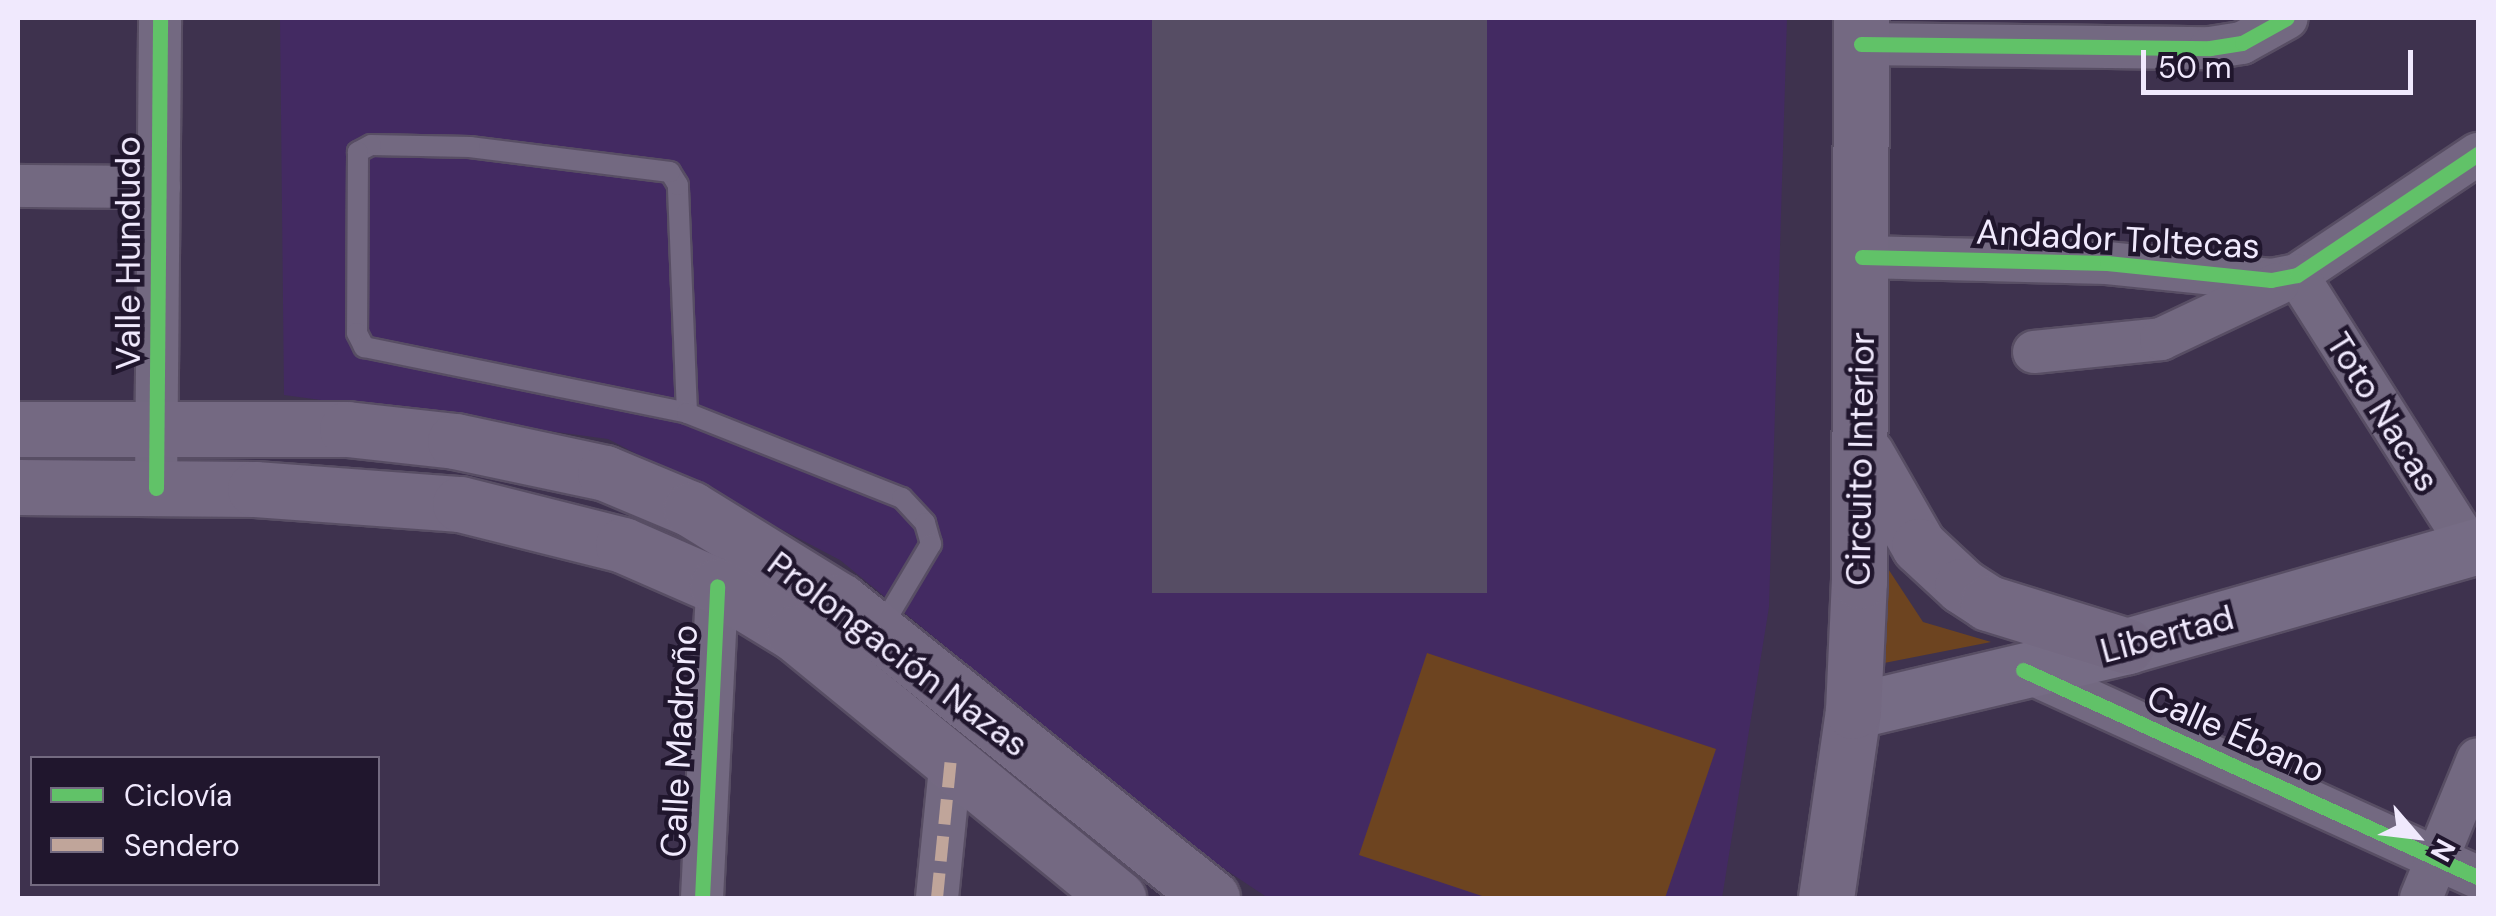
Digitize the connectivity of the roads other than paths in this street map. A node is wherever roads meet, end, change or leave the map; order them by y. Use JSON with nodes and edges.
{"nodes":[{"id":1,"x":160,"y":18,"type":"edge"},
{"id":2,"x":2287,"y":18,"type":"edge"},
{"id":3,"x":1861,"y":31,"type":"edge"},
{"id":4,"x":2170,"y":33,"type":"edge"},
{"id":5,"x":2467,"y":160,"type":"edge"},
{"id":6,"x":18,"y":186,"type":"edge"},
{"id":7,"x":158,"y":187,"type":"junction"},
{"id":8,"x":1862,"y":257,"type":"junction"},
{"id":9,"x":2296,"y":275,"type":"junction"},
{"id":10,"x":2034,"y":352,"type":"dead end"},
{"id":11,"x":687,"y":413,"type":"junction"},
{"id":12,"x":18,"y":429,"type":"edge"},
{"id":13,"x":156,"y":429,"type":"junction"},
{"id":14,"x":1862,"y":448,"type":"junction"},
{"id":15,"x":18,"y":487,"type":"edge"},
{"id":16,"x":156,"y":488,"type":"junction"},
{"id":17,"x":2474,"y":547,"type":"edge"},
{"id":18,"x":717,"y":586,"type":"junction"},
{"id":19,"x":2126,"y":646,"type":"junction"},
{"id":20,"x":858,"y":649,"type":"junction"},
{"id":21,"x":2023,"y":670,"type":"junction"},
{"id":22,"x":1853,"y":711,"type":"junction"},
{"id":23,"x":951,"y":758,"type":"junction"},
{"id":24,"x":2478,"y":759,"type":"edge"},
{"id":25,"x":2438,"y":858,"type":"junction"},
{"id":26,"x":2478,"y":877,"type":"edge"},
{"id":27,"x":702,"y":898,"type":"edge"},
{"id":28,"x":938,"y":898,"type":"edge"},
{"id":29,"x":1118,"y":898,"type":"edge"},
{"id":30,"x":1212,"y":898,"type":"edge"},
{"id":31,"x":1826,"y":898,"type":"edge"},
{"id":32,"x":2421,"y":898,"type":"edge"}],
"edges":[{"from":1,"to":7,"type":"street","name":"Valle Hundudo"},
{"from":2,"to":4,"type":"street"},
{"from":3,"to":4,"type":"street"},
{"from":3,"to":8,"type":"main road","name":"Circuito Interior"},
{"from":5,"to":9,"type":"street","name":"Andador Toltecas"},
{"from":6,"to":7,"type":"street"},
{"from":7,"to":13,"type":"street","name":"Valle Hundudo"},
{"from":8,"to":9,"type":"street","name":"Andador Toltecas"},
{"from":8,"to":14,"type":"main road","name":"Circuito Interior"},
{"from":9,"to":10,"type":"street"},
{"from":9,"to":17,"type":"street","name":"Toto Nacas"},
{"from":11,"to":11,"type":"lane"},
{"from":11,"to":20,"type":"lane"},
{"from":12,"to":13,"type":"main road","name":"Prolongación Nazas"},
{"from":13,"to":16,"type":"street","name":"Valle Hundudo"},
{"from":13,"to":20,"type":"main road","name":"Prolongación Nazas"},
{"from":14,"to":19,"type":"main road"},
{"from":14,"to":22,"type":"main road","name":"Circuito Interior"},
{"from":15,"to":16,"type":"main road","name":"Prolongación Nazas"},
{"from":16,"to":18,"type":"main road","name":"Prolongación Nazas"},
{"from":17,"to":19,"type":"main road","name":"Libertad"},
{"from":18,"to":20,"type":"main road","name":"Prolongación Nazas"},
{"from":18,"to":27,"type":"street","name":"Calle Madroño"},
{"from":19,"to":21,"type":"main road","name":"Libertad"},
{"from":20,"to":23,"type":"main road","name":"Prolongación Nazas"},
{"from":20,"to":30,"type":"main road","name":"Prolongación Nazas"},
{"from":21,"to":22,"type":"main road","name":"Libertad"},
{"from":21,"to":25,"type":"street","name":"Calle Ébano"},
{"from":22,"to":31,"type":"main road","name":"Circuito Interior"},
{"from":23,"to":28,"type":"street"},
{"from":23,"to":29,"type":"main road","name":"Prolongación Nazas"},
{"from":24,"to":25,"type":"street"},
{"from":25,"to":26,"type":"street","name":"Calle Ébano"},
{"from":25,"to":32,"type":"street"}]}
